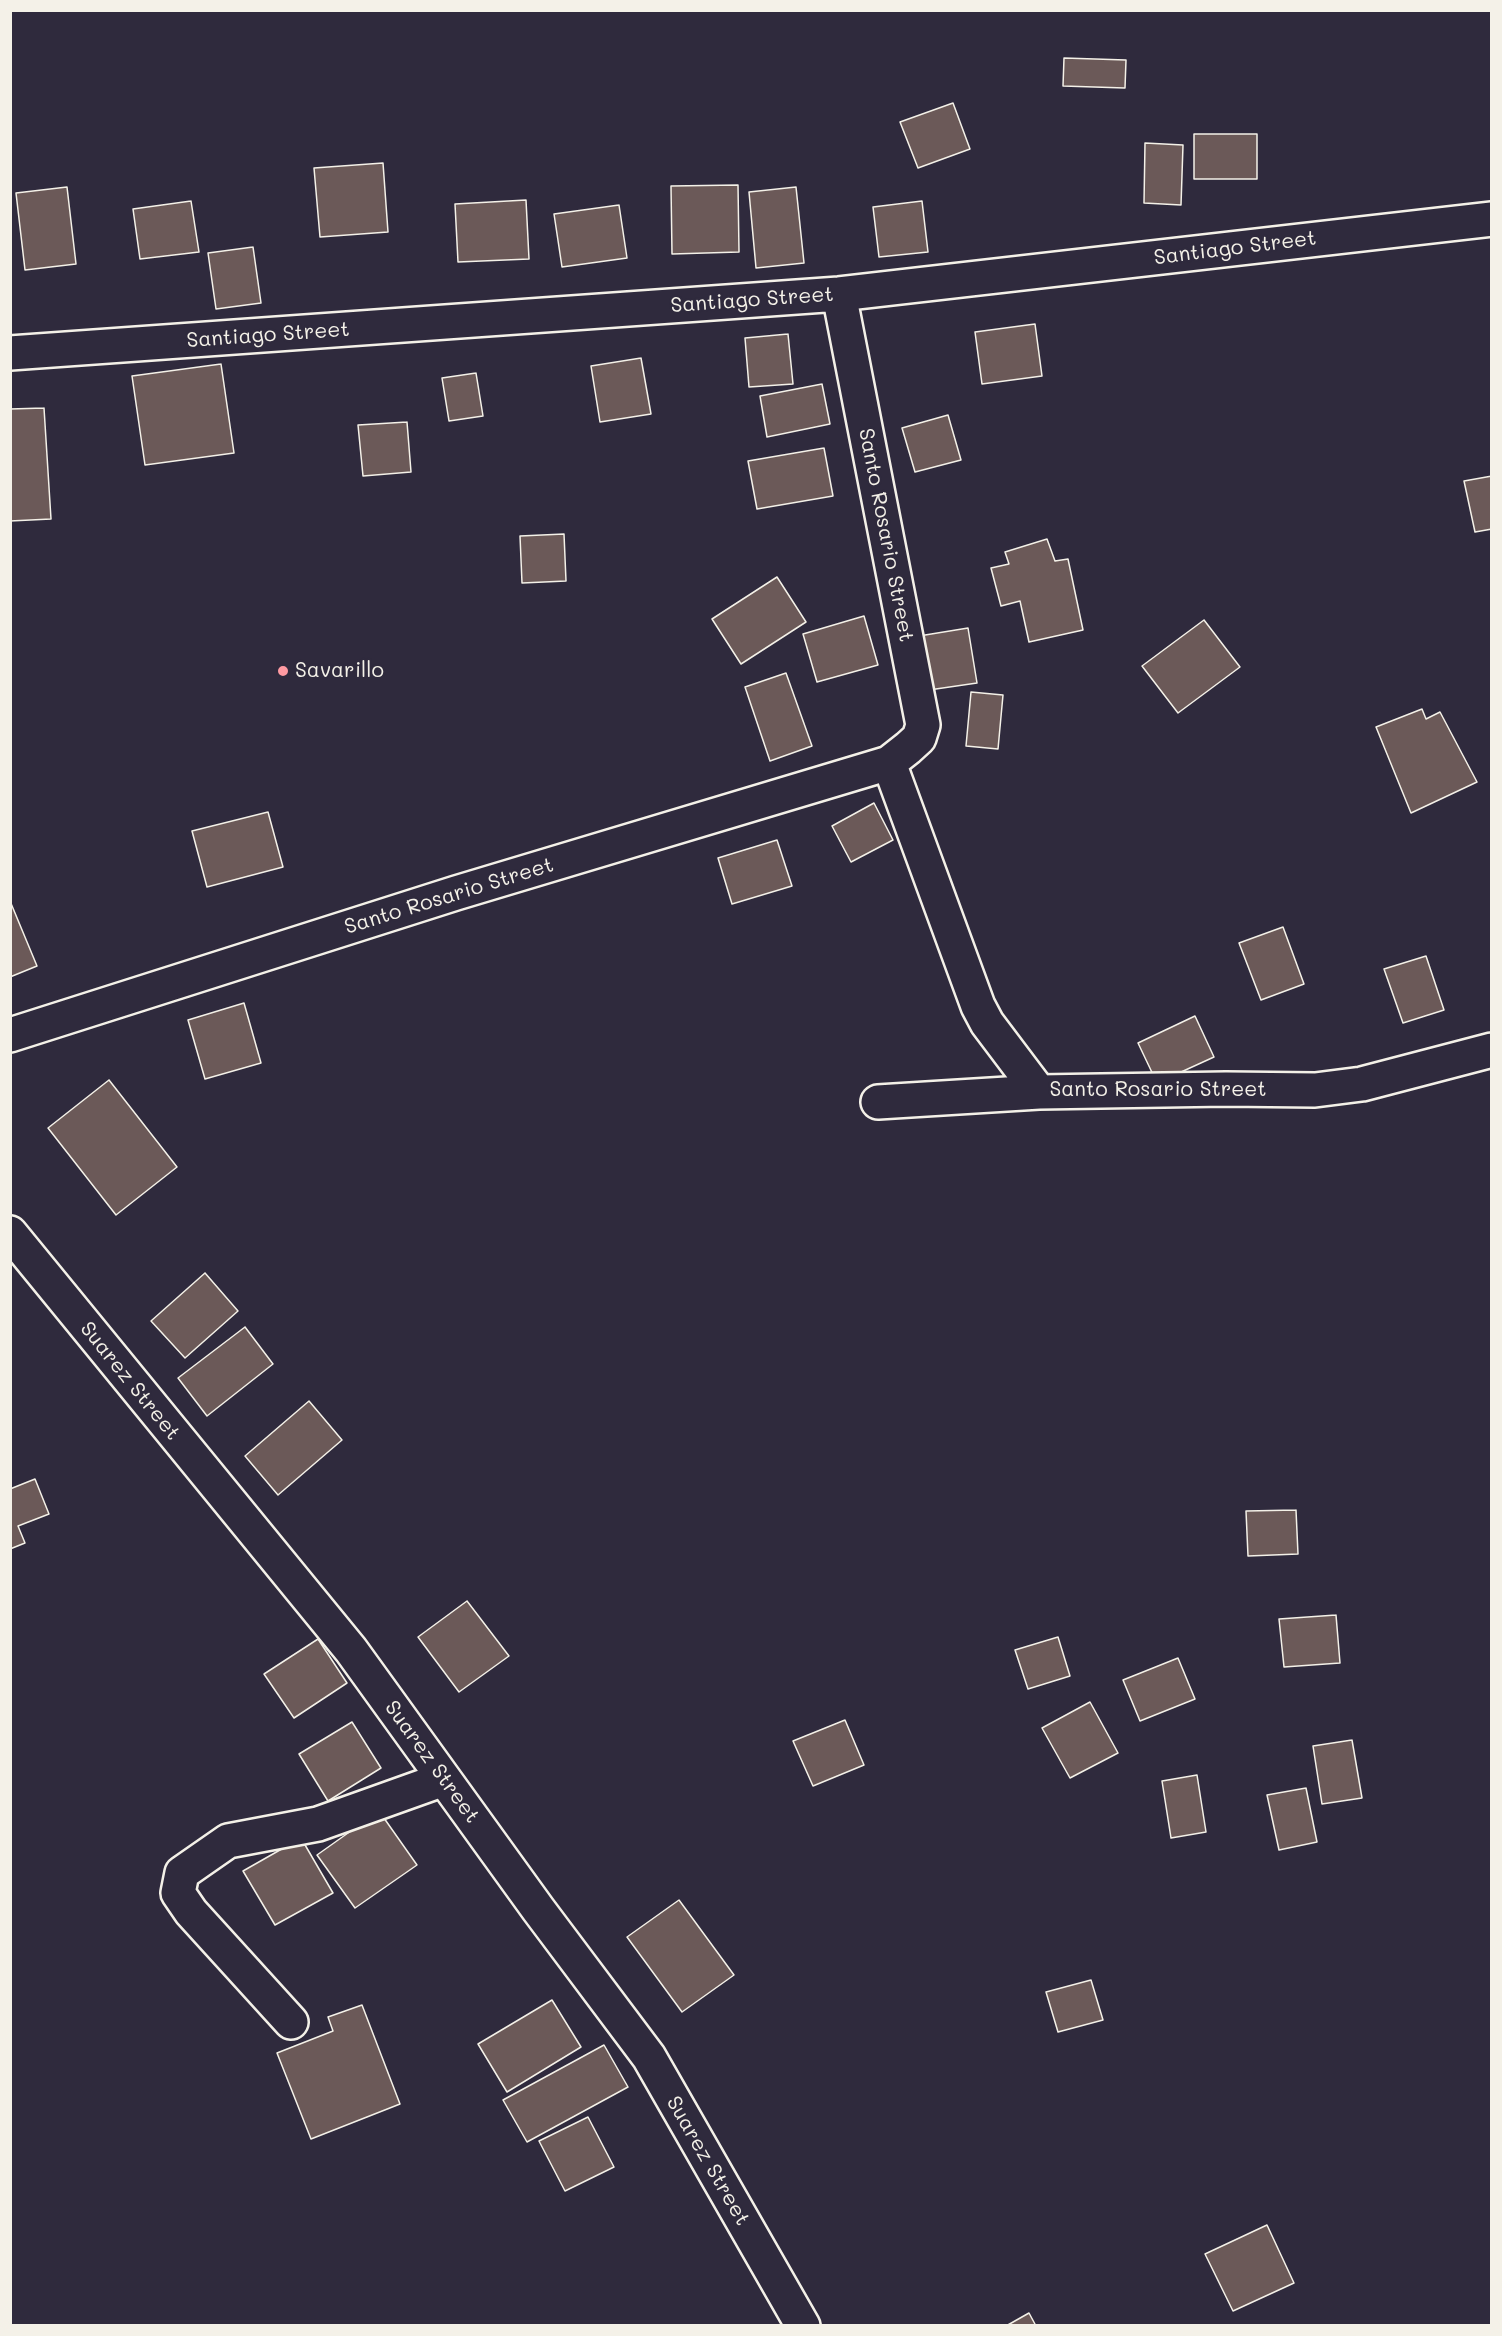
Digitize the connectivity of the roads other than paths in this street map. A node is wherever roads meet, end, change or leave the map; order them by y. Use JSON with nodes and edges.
{"nodes":[{"id":1,"x":1491,"y":219,"type":"edge"},
{"id":2,"x":839,"y":294,"type":"junction"},
{"id":3,"x":10,"y":353,"type":"edge"},
{"id":4,"x":889,"y":763,"type":"junction"},
{"id":5,"x":10,"y":1035,"type":"edge"},
{"id":6,"x":1491,"y":1050,"type":"edge"},
{"id":7,"x":1039,"y":1092,"type":"junction"},
{"id":8,"x":878,"y":1102,"type":"dead end"},
{"id":9,"x":10,"y":1233,"type":"edge"},
{"id":10,"x":444,"y":1779,"type":"junction"},
{"id":11,"x":291,"y":2022,"type":"dead end"},
{"id":12,"x":803,"y":2325,"type":"edge"}],
"edges":[{"from":1,"to":2,"type":"street","name":"Santiago Street"},
{"from":2,"to":3,"type":"street","name":"Santiago Street"},
{"from":2,"to":4,"type":"street","name":"Santo Rosario Street"},
{"from":4,"to":5,"type":"street","name":"Santo Rosario Street"},
{"from":4,"to":7,"type":"street","name":"Santo Rosario Street"},
{"from":6,"to":7,"type":"street","name":"Santo Rosario Street"},
{"from":7,"to":8,"type":"street"},
{"from":9,"to":10,"type":"street","name":"Suarez Street"},
{"from":10,"to":11,"type":"street"},
{"from":10,"to":12,"type":"street","name":"Suarez Street"}]}
